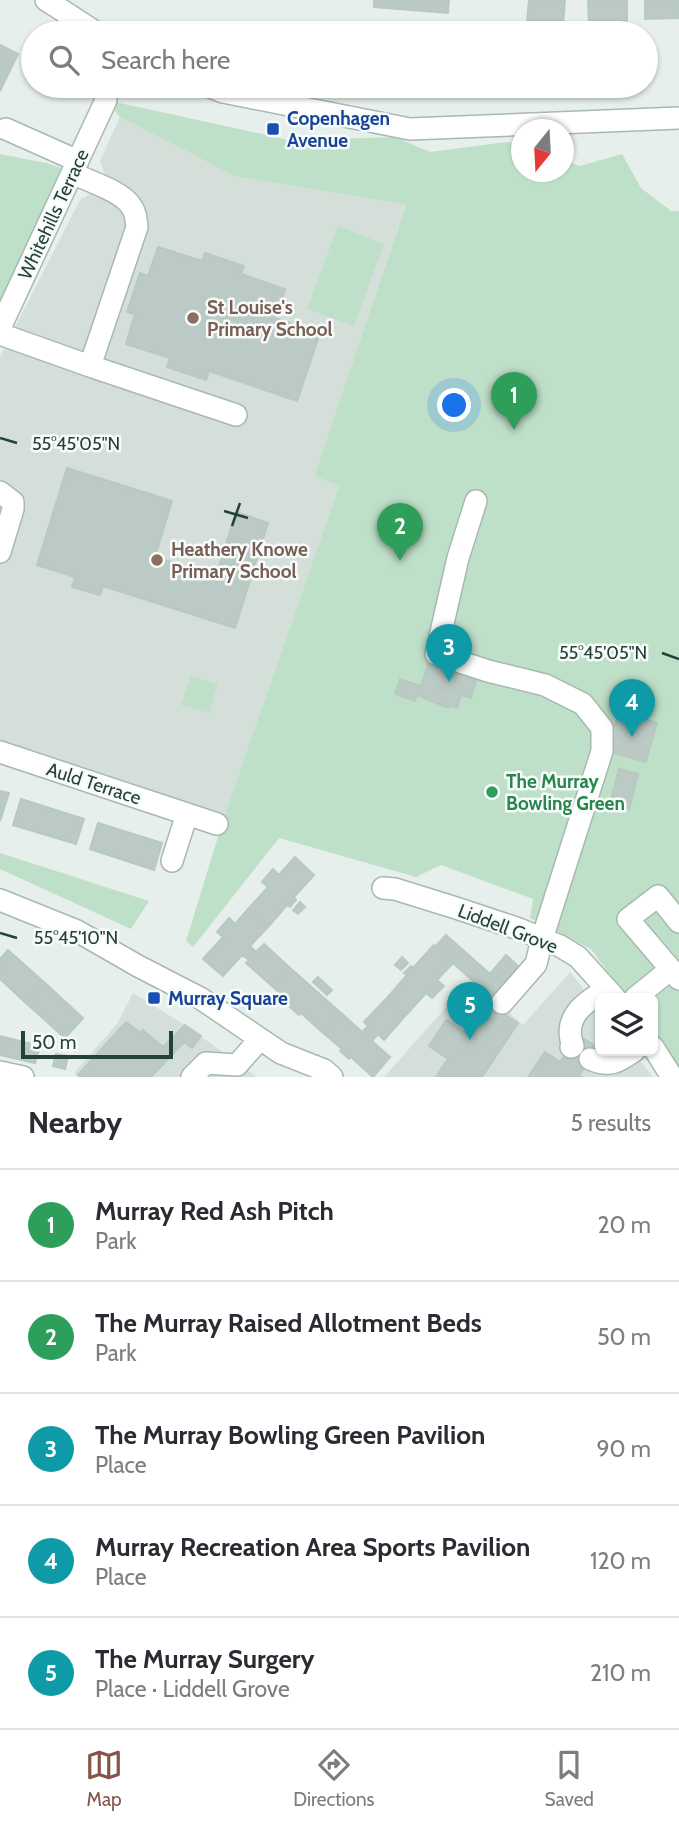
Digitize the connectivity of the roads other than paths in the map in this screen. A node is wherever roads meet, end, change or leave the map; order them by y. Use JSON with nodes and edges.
{"nodes":[{"id":1,"x":46,"y":0,"type":"edge"},
{"id":2,"x":78,"y":21,"type":"edge"},
{"id":3,"x":253,"y":98,"type":"edge"},
{"id":4,"x":106,"y":100,"type":"dead end"},
{"id":5,"x":679,"y":118,"type":"edge"},
{"id":6,"x":6,"y":130,"type":"dead end"},
{"id":7,"x":75,"y":167,"type":"junction"},
{"id":8,"x":0,"y":328,"type":"edge"},
{"id":9,"x":0,"y":334,"type":"edge"},
{"id":10,"x":90,"y":366,"type":"junction"},
{"id":11,"x":236,"y":415,"type":"dead end"},
{"id":12,"x":0,"y":492,"type":"edge"},
{"id":13,"x":476,"y":500,"type":"dead end"},
{"id":14,"x":0,"y":552,"type":"edge"},
{"id":15,"x":0,"y":752,"type":"edge"},
{"id":16,"x":187,"y":814,"type":"junction"},
{"id":17,"x":217,"y":824,"type":"dead end"},
{"id":18,"x":172,"y":861,"type":"dead end"},
{"id":19,"x":383,"y":888,"type":"dead end"},
{"id":20,"x":0,"y":900,"type":"edge"},
{"id":21,"x":679,"y":922,"type":"edge"},
{"id":22,"x":542,"y":939,"type":"junction"},
{"id":23,"x":675,"y":974,"type":"edge"},
{"id":24,"x":610,"y":993,"type":"edge"},
{"id":25,"x":643,"y":993,"type":"edge"},
{"id":26,"x":595,"y":999,"type":"edge"},
{"id":27,"x":502,"y":1003,"type":"dead end"},
{"id":28,"x":271,"y":1046,"type":"junction"},
{"id":29,"x":571,"y":1046,"type":"dead end"},
{"id":30,"x":658,"y":1055,"type":"edge"},
{"id":31,"x":626,"y":1056,"type":"edge"},
{"id":32,"x":590,"y":1059,"type":"dead end"},
{"id":33,"x":0,"y":1072,"type":"edge"},
{"id":34,"x":23,"y":1077,"type":"edge"},
{"id":35,"x":192,"y":1077,"type":"edge"},
{"id":36,"x":248,"y":1077,"type":"edge"},
{"id":37,"x":300,"y":1077,"type":"edge"},
{"id":38,"x":332,"y":1077,"type":"edge"},
{"id":39,"x":672,"y":1077,"type":"edge"}],
"edges":[{"from":1,"to":2,"type":"street"},
{"from":3,"to":5,"type":"street"},
{"from":4,"to":7,"type":"street","name":"Whitehills Terrace"},
{"from":6,"to":7,"type":"street"},
{"from":7,"to":8,"type":"street","name":"Whitehills Terrace"},
{"from":7,"to":10,"type":"street"},
{"from":9,"to":10,"type":"street"},
{"from":10,"to":11,"type":"street"},
{"from":12,"to":14,"type":"street"},
{"from":13,"to":22,"type":"street"},
{"from":15,"to":16,"type":"street","name":"Auld Terrace"},
{"from":16,"to":17,"type":"street","name":"Auld Terrace"},
{"from":16,"to":18,"type":"street"},
{"from":19,"to":22,"type":"street","name":"Liddell Grove"},
{"from":20,"to":28,"type":"street"},
{"from":21,"to":23,"type":"street"},
{"from":22,"to":24,"type":"street","name":"Liddell Grove"},
{"from":22,"to":27,"type":"street"},
{"from":23,"to":25,"type":"street"},
{"from":26,"to":29,"type":"street"},
{"from":28,"to":35,"type":"street"},
{"from":28,"to":36,"type":"street"},
{"from":28,"to":37,"type":"street"},
{"from":28,"to":38,"type":"street"},
{"from":30,"to":39,"type":"street"},
{"from":31,"to":32,"type":"street"},
{"from":33,"to":34,"type":"street"}]}
